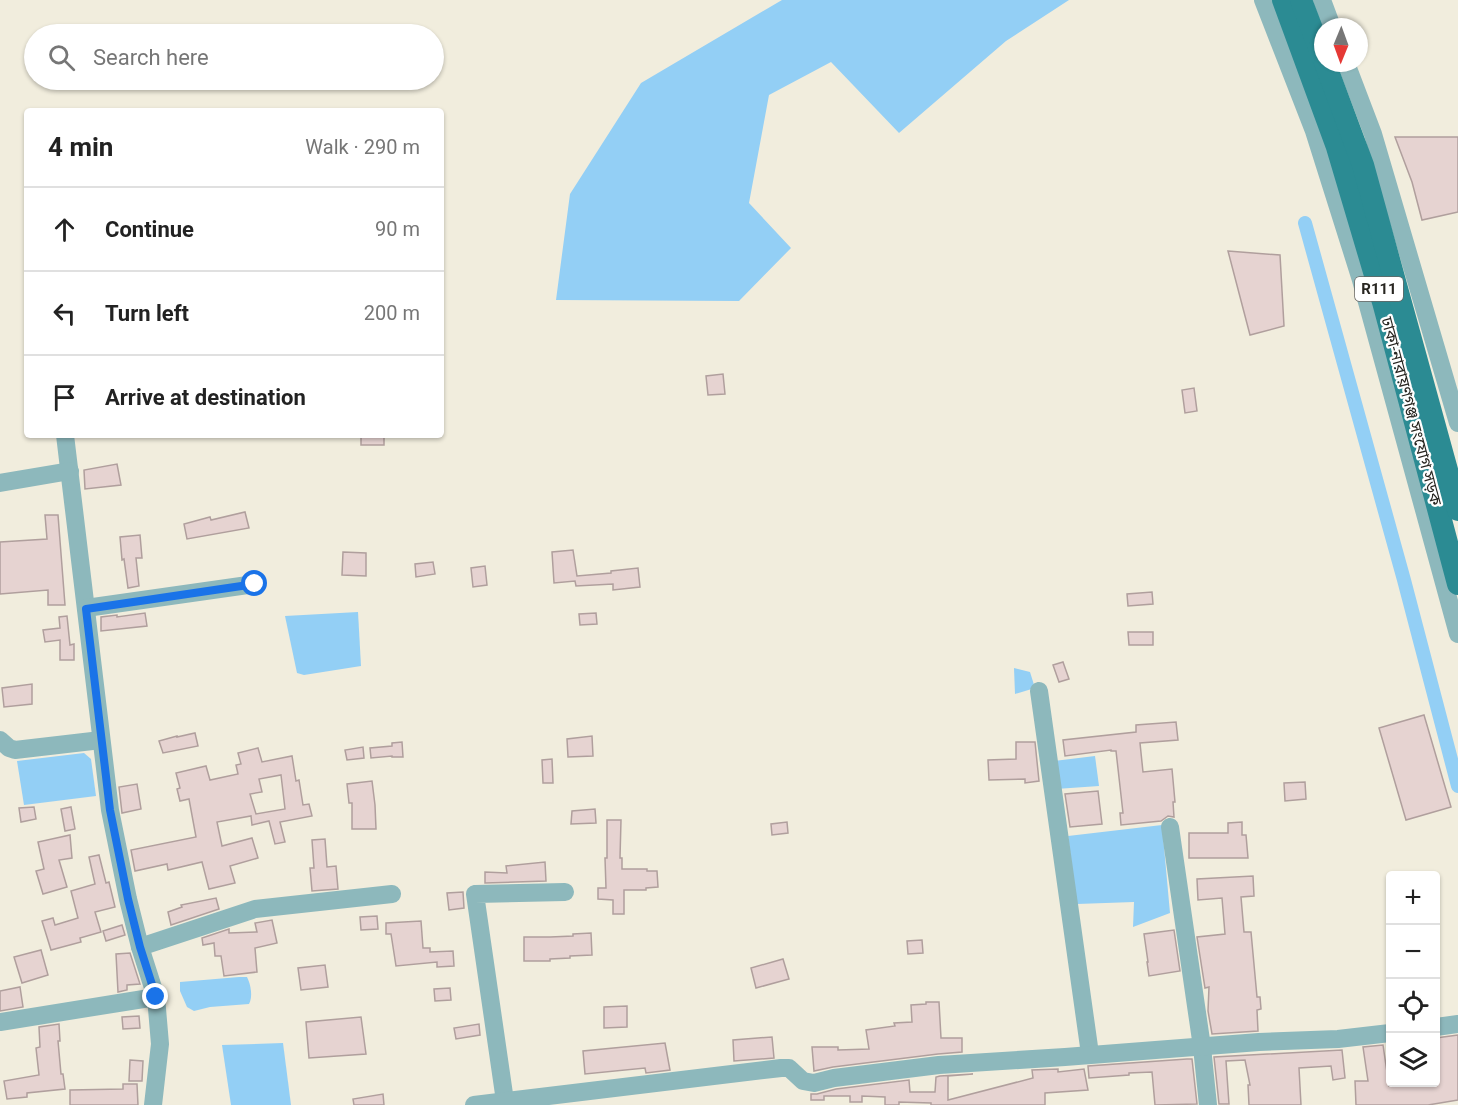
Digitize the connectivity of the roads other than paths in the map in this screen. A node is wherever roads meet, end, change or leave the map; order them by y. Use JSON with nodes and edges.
{"nodes":[{"id":1,"x":1263,"y":0,"type":"edge"},
{"id":2,"x":1283,"y":0,"type":"edge"},
{"id":3,"x":1301,"y":0,"type":"edge"},
{"id":4,"x":1322,"y":0,"type":"edge"},
{"id":5,"x":1329,"y":18,"type":"edge"},
{"id":6,"x":1314,"y":34,"type":"edge"},
{"id":7,"x":1328,"y":72,"type":"edge"},
{"id":8,"x":1349,"y":72,"type":"edge"},
{"id":9,"x":1458,"y":423,"type":"edge"},
{"id":10,"x":65,"y":438,"type":"edge"},
{"id":11,"x":70,"y":471,"type":"junction"},
{"id":12,"x":0,"y":483,"type":"edge"},
{"id":13,"x":1458,"y":510,"type":"edge"},
{"id":14,"x":255,"y":584,"type":"dead end"},
{"id":15,"x":1458,"y":584,"type":"edge"},
{"id":16,"x":86,"y":609,"type":"junction"},
{"id":17,"x":1458,"y":634,"type":"edge"},
{"id":18,"x":1039,"y":691,"type":"dead end"},
{"id":19,"x":0,"y":740,"type":"edge"},
{"id":20,"x":101,"y":740,"type":"junction"},
{"id":21,"x":1170,"y":827,"type":"dead end"},
{"id":22,"x":565,"y":892,"type":"dead end"},
{"id":23,"x":392,"y":894,"type":"dead end"},
{"id":24,"x":140,"y":947,"type":"junction"},
{"id":25,"x":156,"y":997,"type":"junction"},
{"id":26,"x":0,"y":1022,"type":"edge"},
{"id":27,"x":1458,"y":1024,"type":"edge"},
{"id":28,"x":1440,"y":1026,"type":"edge"},
{"id":29,"x":1386,"y":1033,"type":"edge"},
{"id":30,"x":1202,"y":1047,"type":"junction"},
{"id":31,"x":1090,"y":1054,"type":"junction"},
{"id":32,"x":505,"y":1101,"type":"junction"},
{"id":33,"x":153,"y":1105,"type":"edge"},
{"id":34,"x":474,"y":1105,"type":"edge"},
{"id":35,"x":1208,"y":1105,"type":"edge"}],
"edges":[{"from":1,"to":17,"type":"street"},
{"from":2,"to":15,"type":"main road","name":"ঢাকা-নারায়ণগঞ্জ সংযোগ সড়ক","number":"R111"},
{"from":3,"to":6,"type":"main road"},
{"from":4,"to":5,"type":"street"},
{"from":7,"to":13,"type":"main road","name":"ঢাকা-নারায়ণগঞ্জ সংযোগ সড়ক","number":"R111"},
{"from":8,"to":9,"type":"street"},
{"from":10,"to":11,"type":"street"},
{"from":11,"to":12,"type":"street"},
{"from":11,"to":16,"type":"street"},
{"from":14,"to":16,"type":"street"},
{"from":16,"to":20,"type":"street"},
{"from":18,"to":31,"type":"street"},
{"from":19,"to":20,"type":"street"},
{"from":20,"to":24,"type":"street"},
{"from":21,"to":30,"type":"street"},
{"from":22,"to":32,"type":"street"},
{"from":23,"to":24,"type":"street"},
{"from":24,"to":25,"type":"street"},
{"from":25,"to":26,"type":"street"},
{"from":25,"to":33,"type":"street"},
{"from":27,"to":28,"type":"street"},
{"from":29,"to":30,"type":"street"},
{"from":30,"to":31,"type":"street"},
{"from":30,"to":35,"type":"street"},
{"from":31,"to":32,"type":"street"},
{"from":32,"to":34,"type":"street"}]}
